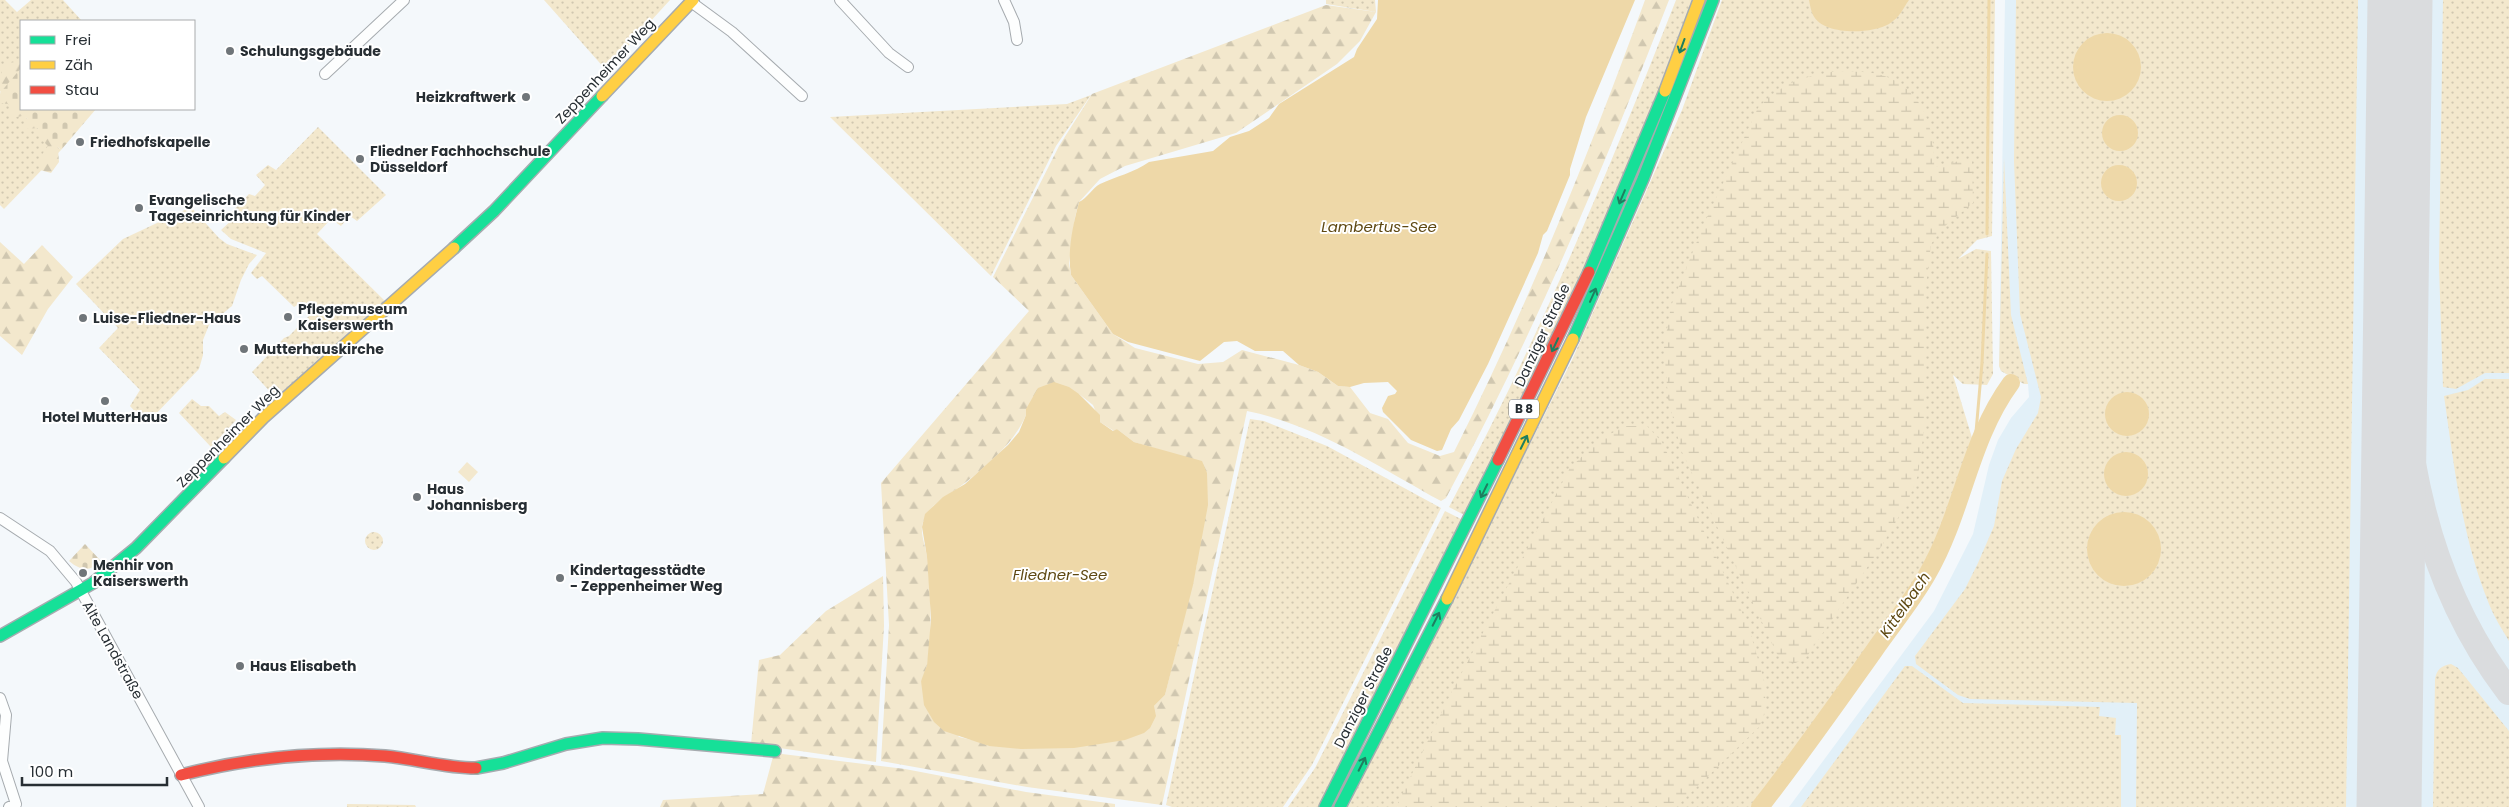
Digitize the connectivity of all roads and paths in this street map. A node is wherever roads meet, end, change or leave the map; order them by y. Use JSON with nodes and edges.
{"nodes":[{"id":1,"x":404,"y":0,"type":"edge"},
{"id":2,"x":840,"y":0,"type":"edge"},
{"id":3,"x":1004,"y":0,"type":"edge"},
{"id":4,"x":1699,"y":0,"type":"edge"},
{"id":5,"x":1714,"y":0,"type":"edge"},
{"id":6,"x":691,"y":1,"type":"edge"},
{"id":7,"x":1017,"y":40,"type":"dead end"},
{"id":8,"x":908,"y":67,"type":"dead end"},
{"id":9,"x":325,"y":74,"type":"dead end"},
{"id":10,"x":802,"y":96,"type":"dead end"},
{"id":11,"x":0,"y":518,"type":"edge"},
{"id":12,"x":81,"y":591,"type":"junction"},
{"id":13,"x":0,"y":636,"type":"edge"},
{"id":14,"x":0,"y":698,"type":"edge"},
{"id":15,"x":775,"y":751,"type":"dead end"},
{"id":16,"x":182,"y":774,"type":"junction"},
{"id":17,"x":8,"y":807,"type":"edge"},
{"id":18,"x":199,"y":807,"type":"edge"},
{"id":19,"x":1325,"y":807,"type":"edge"},
{"id":20,"x":1340,"y":807,"type":"edge"}],
"edges":[{"from":1,"to":9,"type":"street"},
{"from":2,"to":8,"type":"street"},
{"from":3,"to":7,"type":"street"},
{"from":4,"to":19,"type":"main road","name":"Danziger Straße","number":"B 8","one_way":true},
{"from":20,"to":5,"type":"main road","number":"B 8","one_way":true},
{"from":6,"to":10,"type":"street"},
{"from":6,"to":12,"type":"main road","name":"Zeppenheimer Weg"},
{"from":11,"to":12,"type":"street","name":"Alte Landstraße"},
{"from":12,"to":13,"type":"main road","name":"Zeppenheimer Weg"},
{"from":12,"to":16,"type":"street","name":"Alte Landstraße"},
{"from":14,"to":17,"type":"street"},
{"from":15,"to":16,"type":"main road"},
{"from":16,"to":18,"type":"street","name":"Alte Landstraße"}]}
